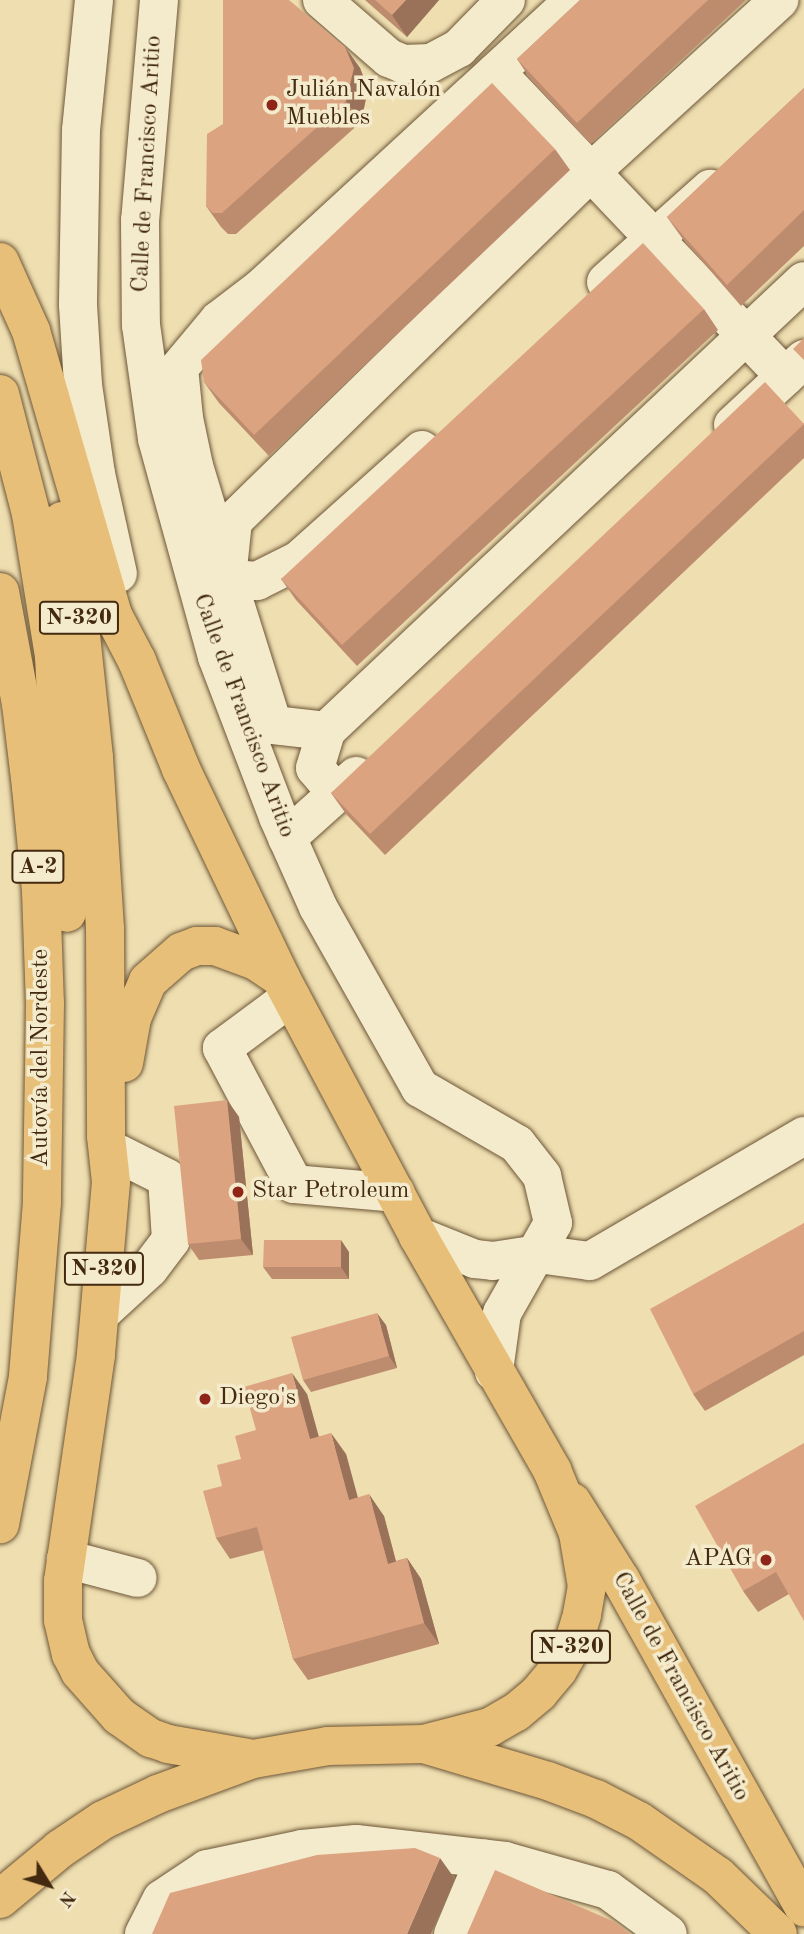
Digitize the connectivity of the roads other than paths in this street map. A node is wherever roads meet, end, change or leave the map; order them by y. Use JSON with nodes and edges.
{"nodes":[{"id":1,"x":94,"y":0,"type":"edge"},
{"id":2,"x":159,"y":0,"type":"edge"},
{"id":3,"x":322,"y":0,"type":"edge"},
{"id":4,"x":506,"y":0,"type":"edge"},
{"id":5,"x":574,"y":0,"type":"edge"},
{"id":6,"x":779,"y":0,"type":"edge"},
{"id":7,"x":496,"y":72,"type":"junction"},
{"id":8,"x":738,"y":163,"type":"edge"},
{"id":9,"x":592,"y":171,"type":"junction"},
{"id":10,"x":655,"y":239,"type":"junction"},
{"id":11,"x":804,"y":281,"type":"edge"},
{"id":12,"x":584,"y":303,"type":"edge"},
{"id":13,"x":744,"y":337,"type":"junction"},
{"id":14,"x":794,"y":368,"type":"edge"},
{"id":15,"x":0,"y":394,"type":"edge"},
{"id":16,"x":452,"y":422,"type":"edge"},
{"id":17,"x":708,"y":448,"type":"edge"},
{"id":18,"x":213,"y":587,"type":"junction"},
{"id":19,"x":0,"y":592,"type":"edge"},
{"id":20,"x":137,"y":661,"type":"junction"},
{"id":21,"x":273,"y":724,"type":"junction"},
{"id":22,"x":326,"y":731,"type":"junction"},
{"id":23,"x":377,"y":756,"type":"edge"},
{"id":24,"x":337,"y":794,"type":"junction"},
{"id":25,"x":287,"y":838,"type":"junction"},
{"id":26,"x":286,"y":987,"type":"junction"},
{"id":27,"x":804,"y":1136,"type":"edge"},
{"id":28,"x":44,"y":1144,"type":"junction"},
{"id":29,"x":274,"y":1146,"type":"junction"},
{"id":30,"x":234,"y":1158,"type":"edge"},
{"id":31,"x":115,"y":1168,"type":"junction"},
{"id":32,"x":396,"y":1194,"type":"junction"},
{"id":33,"x":418,"y":1236,"type":"junction"},
{"id":34,"x":538,"y":1254,"type":"junction"},
{"id":35,"x":101,"y":1313,"type":"junction"},
{"id":36,"x":494,"y":1371,"type":"junction"},
{"id":37,"x":552,"y":1470,"type":"junction"},
{"id":38,"x":0,"y":1524,"type":"edge"},
{"id":39,"x":66,"y":1559,"type":"junction"},
{"id":40,"x":138,"y":1578,"type":"dead end"},
{"id":41,"x":424,"y":1744,"type":"junction"},
{"id":42,"x":253,"y":1759,"type":"junction"},
{"id":43,"x":485,"y":1858,"type":"junction"},
{"id":44,"x":0,"y":1899,"type":"edge"},
{"id":45,"x":804,"y":1907,"type":"edge"},
{"id":46,"x":144,"y":1934,"type":"edge"},
{"id":47,"x":453,"y":1934,"type":"edge"},
{"id":48,"x":668,"y":1934,"type":"edge"},
{"id":49,"x":778,"y":1934,"type":"edge"}],
"edges":[{"from":1,"to":20,"type":"street"},
{"from":2,"to":18,"type":"street","name":"Calle de Francisco Aritio"},
{"from":3,"to":4,"type":"street"},
{"from":5,"to":7,"type":"street"},
{"from":6,"to":9,"type":"street"},
{"from":7,"to":9,"type":"street"},
{"from":7,"to":18,"type":"street"},
{"from":8,"to":10,"type":"street"},
{"from":9,"to":10,"type":"street"},
{"from":9,"to":18,"type":"street"},
{"from":10,"to":12,"type":"street"},
{"from":10,"to":13,"type":"street"},
{"from":11,"to":13,"type":"street"},
{"from":13,"to":14,"type":"street"},
{"from":13,"to":22,"type":"street"},
{"from":14,"to":17,"type":"street"},
{"from":15,"to":28,"type":"main road"},
{"from":16,"to":18,"type":"street"},
{"from":18,"to":21,"type":"street"},
{"from":18,"to":25,"type":"street","name":"Calle de Francisco Aritio"},
{"from":19,"to":28,"type":"main road","name":"Autovía del Nordeste","number":"A-2"},
{"from":20,"to":26,"type":"main road","number":"N-320"},
{"from":20,"to":31,"type":"main road","number":"N-320"},
{"from":21,"to":22,"type":"street"},
{"from":21,"to":25,"type":"street"},
{"from":22,"to":24,"type":"street"},
{"from":23,"to":24,"type":"street"},
{"from":24,"to":25,"type":"street"},
{"from":25,"to":34,"type":"street","name":"Calle de Francisco Aritio"},
{"from":26,"to":29,"type":"street"},
{"from":26,"to":31,"type":"main road","number":"N-320"},
{"from":26,"to":32,"type":"main road","number":"N-320"},
{"from":27,"to":34,"type":"street"},
{"from":28,"to":38,"type":"main road","name":"Autovía del Nordeste","number":"A-2"},
{"from":29,"to":30,"type":"street"},
{"from":29,"to":32,"type":"street"},
{"from":31,"to":35,"type":"main road","number":"N-320"},
{"from":31,"to":35,"type":"street"},
{"from":32,"to":33,"type":"main road","number":"N-320"},
{"from":33,"to":34,"type":"street"},
{"from":33,"to":36,"type":"main road","number":"N-320"},
{"from":34,"to":36,"type":"street","name":"Calle de Francisco Aritio"},
{"from":35,"to":39,"type":"main road","number":"N-320"},
{"from":36,"to":37,"type":"main road","number":"N-320"},
{"from":37,"to":41,"type":"main road","number":"N-320"},
{"from":37,"to":45,"type":"main road","name":"Calle de Francisco Aritio"},
{"from":39,"to":40,"type":"street"},
{"from":39,"to":42,"type":"main road","number":"N-320"},
{"from":41,"to":42,"type":"main road","number":"N-320"},
{"from":41,"to":49,"type":"main road"},
{"from":42,"to":44,"type":"main road"},
{"from":43,"to":46,"type":"street"},
{"from":43,"to":47,"type":"street"},
{"from":43,"to":48,"type":"street"}]}
